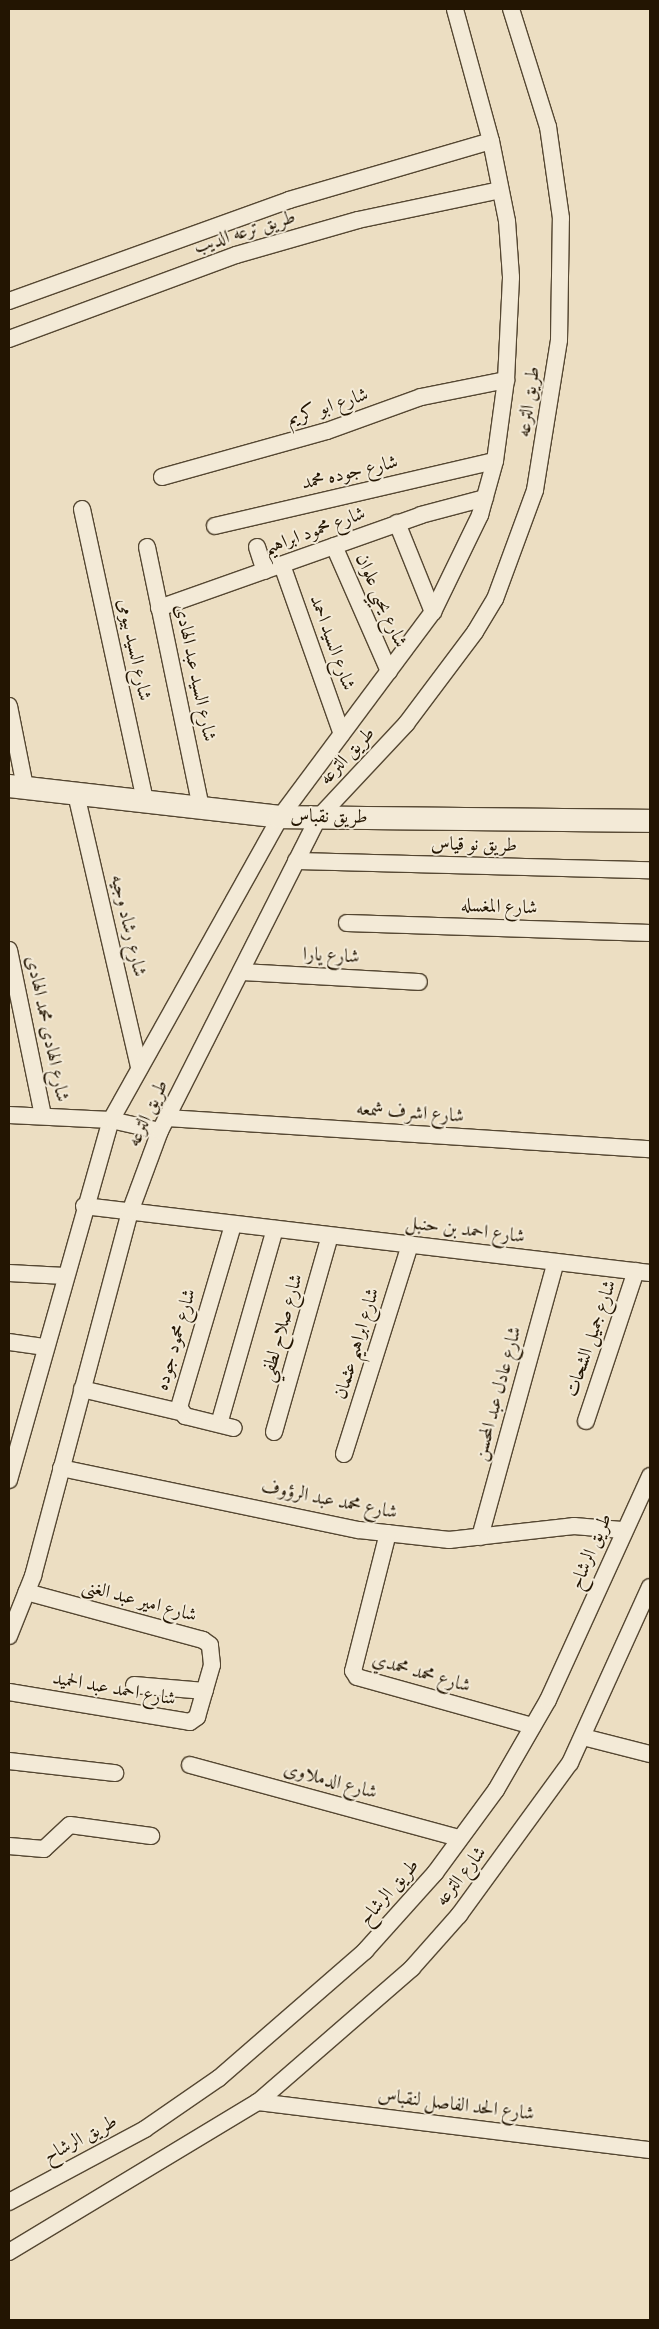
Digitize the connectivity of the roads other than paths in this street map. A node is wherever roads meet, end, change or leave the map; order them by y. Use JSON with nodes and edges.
{"nodes":[{"id":1,"x":455,"y":9,"type":"edge"},
{"id":2,"x":511,"y":9,"type":"edge"},
{"id":3,"x":492,"y":141,"type":"junction"},
{"id":4,"x":500,"y":190,"type":"junction"},
{"id":5,"x":9,"y":301,"type":"edge"},
{"id":6,"x":9,"y":339,"type":"edge"},
{"id":7,"x":506,"y":380,"type":"junction"},
{"id":8,"x":495,"y":461,"type":"junction"},
{"id":9,"x":162,"y":476,"type":"dead end"},
{"id":10,"x":485,"y":498,"type":"junction"},
{"id":11,"x":82,"y":509,"type":"dead end"},
{"id":12,"x":397,"y":524,"type":"junction"},
{"id":13,"x":215,"y":526,"type":"dead end"},
{"id":14,"x":334,"y":546,"type":"junction"},
{"id":15,"x":257,"y":547,"type":"dead end"},
{"id":16,"x":147,"y":548,"type":"dead end"},
{"id":17,"x":282,"y":565,"type":"junction"},
{"id":18,"x":265,"y":571,"type":"junction"},
{"id":19,"x":159,"y":608,"type":"junction"},
{"id":20,"x":433,"y":612,"type":"junction"},
{"id":21,"x":389,"y":671,"type":"junction"},
{"id":22,"x":9,"y":706,"type":"edge"},
{"id":23,"x":342,"y":734,"type":"junction"},
{"id":24,"x":17,"y":786,"type":"edge"},
{"id":25,"x":76,"y":794,"type":"junction"},
{"id":26,"x":145,"y":800,"type":"junction"},
{"id":27,"x":201,"y":807,"type":"junction"},
{"id":28,"x":280,"y":817,"type":"junction"},
{"id":29,"x":318,"y":818,"type":"junction"},
{"id":30,"x":650,"y":821,"type":"edge"},
{"id":31,"x":296,"y":861,"type":"junction"},
{"id":32,"x":650,"y":870,"type":"edge"},
{"id":33,"x":347,"y":923,"type":"dead end"},
{"id":34,"x":650,"y":933,"type":"edge"},
{"id":35,"x":9,"y":950,"type":"edge"},
{"id":36,"x":241,"y":972,"type":"junction"},
{"id":37,"x":419,"y":982,"type":"dead end"},
{"id":38,"x":139,"y":1066,"type":"junction"},
{"id":39,"x":9,"y":1115,"type":"edge"},
{"id":40,"x":43,"y":1115,"type":"junction"},
{"id":41,"x":111,"y":1120,"type":"junction"},
{"id":42,"x":163,"y":1125,"type":"junction"},
{"id":43,"x":650,"y":1149,"type":"edge"},
{"id":44,"x":84,"y":1206,"type":"junction"},
{"id":45,"x":130,"y":1212,"type":"junction"},
{"id":46,"x":233,"y":1225,"type":"junction"},
{"id":47,"x":275,"y":1230,"type":"junction"},
{"id":48,"x":330,"y":1236,"type":"junction"},
{"id":49,"x":410,"y":1245,"type":"junction"},
{"id":50,"x":556,"y":1262,"type":"junction"},
{"id":51,"x":643,"y":1272,"type":"edge"},
{"id":52,"x":9,"y":1273,"type":"edge"},
{"id":53,"x":65,"y":1276,"type":"junction"},
{"id":54,"x":9,"y":1342,"type":"edge"},
{"id":55,"x":45,"y":1347,"type":"junction"},
{"id":56,"x":82,"y":1389,"type":"junction"},
{"id":57,"x":180,"y":1412,"type":"junction"},
{"id":58,"x":586,"y":1420,"type":"dead end"},
{"id":59,"x":274,"y":1432,"type":"dead end"},
{"id":60,"x":344,"y":1454,"type":"dead end"},
{"id":61,"x":61,"y":1468,"type":"junction"},
{"id":62,"x":650,"y":1476,"type":"edge"},
{"id":63,"x":9,"y":1480,"type":"edge"},
{"id":64,"x":622,"y":1530,"type":"junction"},
{"id":65,"x":388,"y":1533,"type":"junction"},
{"id":66,"x":480,"y":1538,"type":"junction"},
{"id":67,"x":650,"y":1588,"type":"edge"},
{"id":68,"x":26,"y":1592,"type":"junction"},
{"id":69,"x":9,"y":1636,"type":"edge"},
{"id":70,"x":134,"y":1684,"type":"dead end"},
{"id":71,"x":9,"y":1692,"type":"edge"},
{"id":72,"x":203,"y":1697,"type":"junction"},
{"id":73,"x":532,"y":1726,"type":"junction"},
{"id":74,"x":583,"y":1737,"type":"junction"},
{"id":75,"x":650,"y":1754,"type":"edge"},
{"id":76,"x":9,"y":1762,"type":"edge"},
{"id":77,"x":190,"y":1765,"type":"dead end"},
{"id":78,"x":115,"y":1773,"type":"dead end"},
{"id":79,"x":151,"y":1836,"type":"dead end"},
{"id":80,"x":459,"y":1838,"type":"junction"},
{"id":81,"x":9,"y":1846,"type":"edge"},
{"id":82,"x":258,"y":2102,"type":"junction"},
{"id":83,"x":650,"y":2150,"type":"edge"},
{"id":84,"x":9,"y":2202,"type":"edge"},
{"id":85,"x":9,"y":2252,"type":"edge"}],
"edges":[{"from":1,"to":3,"type":"street","name":"طريق الترعه"},
{"from":2,"to":29,"type":"street","name":"طريق الترعه"},
{"from":3,"to":4,"type":"street","name":"طريق الترعه"},
{"from":3,"to":5,"type":"street","name":"طريق ترعه الديب"},
{"from":4,"to":6,"type":"street","name":"طريق ترعه الديب"},
{"from":4,"to":7,"type":"street","name":"طريق الترعه"},
{"from":7,"to":8,"type":"street","name":"طريق الترعه"},
{"from":7,"to":9,"type":"street","name":"شارع ابو كريم"},
{"from":8,"to":10,"type":"street","name":"طريق الترعه"},
{"from":8,"to":13,"type":"street","name":"شارع جوده محمد"},
{"from":10,"to":12,"type":"street","name":"شارع محمود ابراهيم"},
{"from":10,"to":20,"type":"street","name":"طريق الترعه"},
{"from":11,"to":26,"type":"street","name":"شارع السيد بيومى"},
{"from":12,"to":14,"type":"street","name":"شارع محمود ابراهيم"},
{"from":12,"to":20,"type":"street"},
{"from":14,"to":17,"type":"street","name":"شارع محمود ابراهيم"},
{"from":14,"to":21,"type":"street","name":"شارع يحيي علوان"},
{"from":15,"to":18,"type":"street"},
{"from":16,"to":19,"type":"street","name":"شارع السيد عبد الهادى"},
{"from":17,"to":18,"type":"street","name":"شارع محمود ابراهيم"},
{"from":17,"to":23,"type":"street","name":"شارع السيد احمد"},
{"from":18,"to":19,"type":"street","name":"شارع محمود ابراهيم"},
{"from":19,"to":27,"type":"street","name":"شارع السيد عبد الهادى"},
{"from":20,"to":21,"type":"street","name":"طريق الترعه"},
{"from":21,"to":23,"type":"street","name":"طريق الترعه"},
{"from":22,"to":24,"type":"street"},
{"from":23,"to":28,"type":"street","name":"طريق الترعه"},
{"from":24,"to":25,"type":"street","name":"طريق نقباس"},
{"from":25,"to":26,"type":"street","name":"طريق نقباس"},
{"from":25,"to":38,"type":"street","name":"شارع رشاد وجيه"},
{"from":26,"to":27,"type":"street","name":"طريق نقباس"},
{"from":27,"to":28,"type":"street","name":"طريق نقباس"},
{"from":28,"to":29,"type":"street","name":"طريق نقباس"},
{"from":28,"to":38,"type":"street","name":"طريق الترعه"},
{"from":29,"to":30,"type":"street","name":"طريق نقباس"},
{"from":29,"to":31,"type":"street","name":"طريق الترعه"},
{"from":31,"to":32,"type":"street","name":"طريق نو قياس"},
{"from":31,"to":36,"type":"street","name":"طريق الترعه"},
{"from":33,"to":34,"type":"street","name":"شارع المغسله"},
{"from":35,"to":40,"type":"street","name":"شارع الهادى محمد الهادى"},
{"from":36,"to":37,"type":"street","name":"شارع يارا"},
{"from":36,"to":42,"type":"street","name":"طريق الترعه"},
{"from":38,"to":41,"type":"street","name":"طريق الترعه"},
{"from":39,"to":40,"type":"street","name":"شارع اشرف شمعه"},
{"from":40,"to":41,"type":"street","name":"شارع اشرف شمعه"},
{"from":41,"to":42,"type":"street","name":"شارع اشرف شمعه"},
{"from":41,"to":44,"type":"street","name":"طريق الترعه"},
{"from":42,"to":43,"type":"street","name":"شارع اشرف شمعه"},
{"from":42,"to":45,"type":"street","name":"طريق الترعه"},
{"from":44,"to":45,"type":"street","name":"شارع احمد بن حنبل"},
{"from":44,"to":53,"type":"street","name":"طريق الترعه"},
{"from":45,"to":46,"type":"street","name":"شارع احمد بن حنبل"},
{"from":45,"to":56,"type":"street","name":"طريق الترعه"},
{"from":46,"to":47,"type":"street","name":"شارع احمد بن حنبل"},
{"from":46,"to":57,"type":"street","name":"شارع محمود جوده"},
{"from":47,"to":48,"type":"street","name":"شارع احمد بن حنبل"},
{"from":47,"to":57,"type":"street","name":"شارع محمود جوده"},
{"from":48,"to":49,"type":"street","name":"شارع احمد بن حنبل"},
{"from":48,"to":59,"type":"street","name":"شارع صلاح لطفي"},
{"from":49,"to":50,"type":"street","name":"شارع احمد بن حنبل"},
{"from":49,"to":60,"type":"street","name":"شارع ابراهيم عثمان"},
{"from":50,"to":51,"type":"street","name":"شارع احمد بن حنبل"},
{"from":50,"to":66,"type":"street","name":"شارع عادل عبد المحسن"},
{"from":51,"to":58,"type":"street","name":"شارع جميل الشحات"},
{"from":52,"to":53,"type":"street"},
{"from":53,"to":55,"type":"street","name":"طريق الترعه"},
{"from":54,"to":55,"type":"street"},
{"from":55,"to":63,"type":"street","name":"طريق الترعه"},
{"from":56,"to":57,"type":"street"},
{"from":56,"to":61,"type":"street","name":"طريق الترعه"},
{"from":61,"to":65,"type":"street","name":"شارع محمد عبد الرؤوف"},
{"from":61,"to":68,"type":"street","name":"طريق الترعه"},
{"from":62,"to":64,"type":"street","name":"طريق الرشاح"},
{"from":64,"to":66,"type":"street","name":"شارع محمد عبد الرؤوف"},
{"from":64,"to":73,"type":"street","name":"طريق الرشاح"},
{"from":65,"to":66,"type":"street","name":"شارع محمد عبد الرؤوف"},
{"from":65,"to":73,"type":"street","name":"شارع محمد محمدي"},
{"from":67,"to":74,"type":"street","name":"شارع الترعه"},
{"from":68,"to":69,"type":"street","name":"طريق الترعه"},
{"from":68,"to":72,"type":"street","name":"شارع امير عبد الغنى"},
{"from":70,"to":72,"type":"street"},
{"from":71,"to":72,"type":"street","name":"شارع احمد عبد الحميد"},
{"from":73,"to":80,"type":"street","name":"طريق الرشاح"},
{"from":74,"to":75,"type":"street"},
{"from":74,"to":82,"type":"street","name":"شارع الترعه"},
{"from":76,"to":78,"type":"street"},
{"from":77,"to":80,"type":"street","name":"شارع الدملاوى"},
{"from":79,"to":81,"type":"street"},
{"from":80,"to":84,"type":"street","name":"طريق الرشاح"},
{"from":82,"to":83,"type":"street","name":"شارع الحد الفاصل لنقباس"},
{"from":82,"to":85,"type":"street","name":"شارع الترعه"}]}
